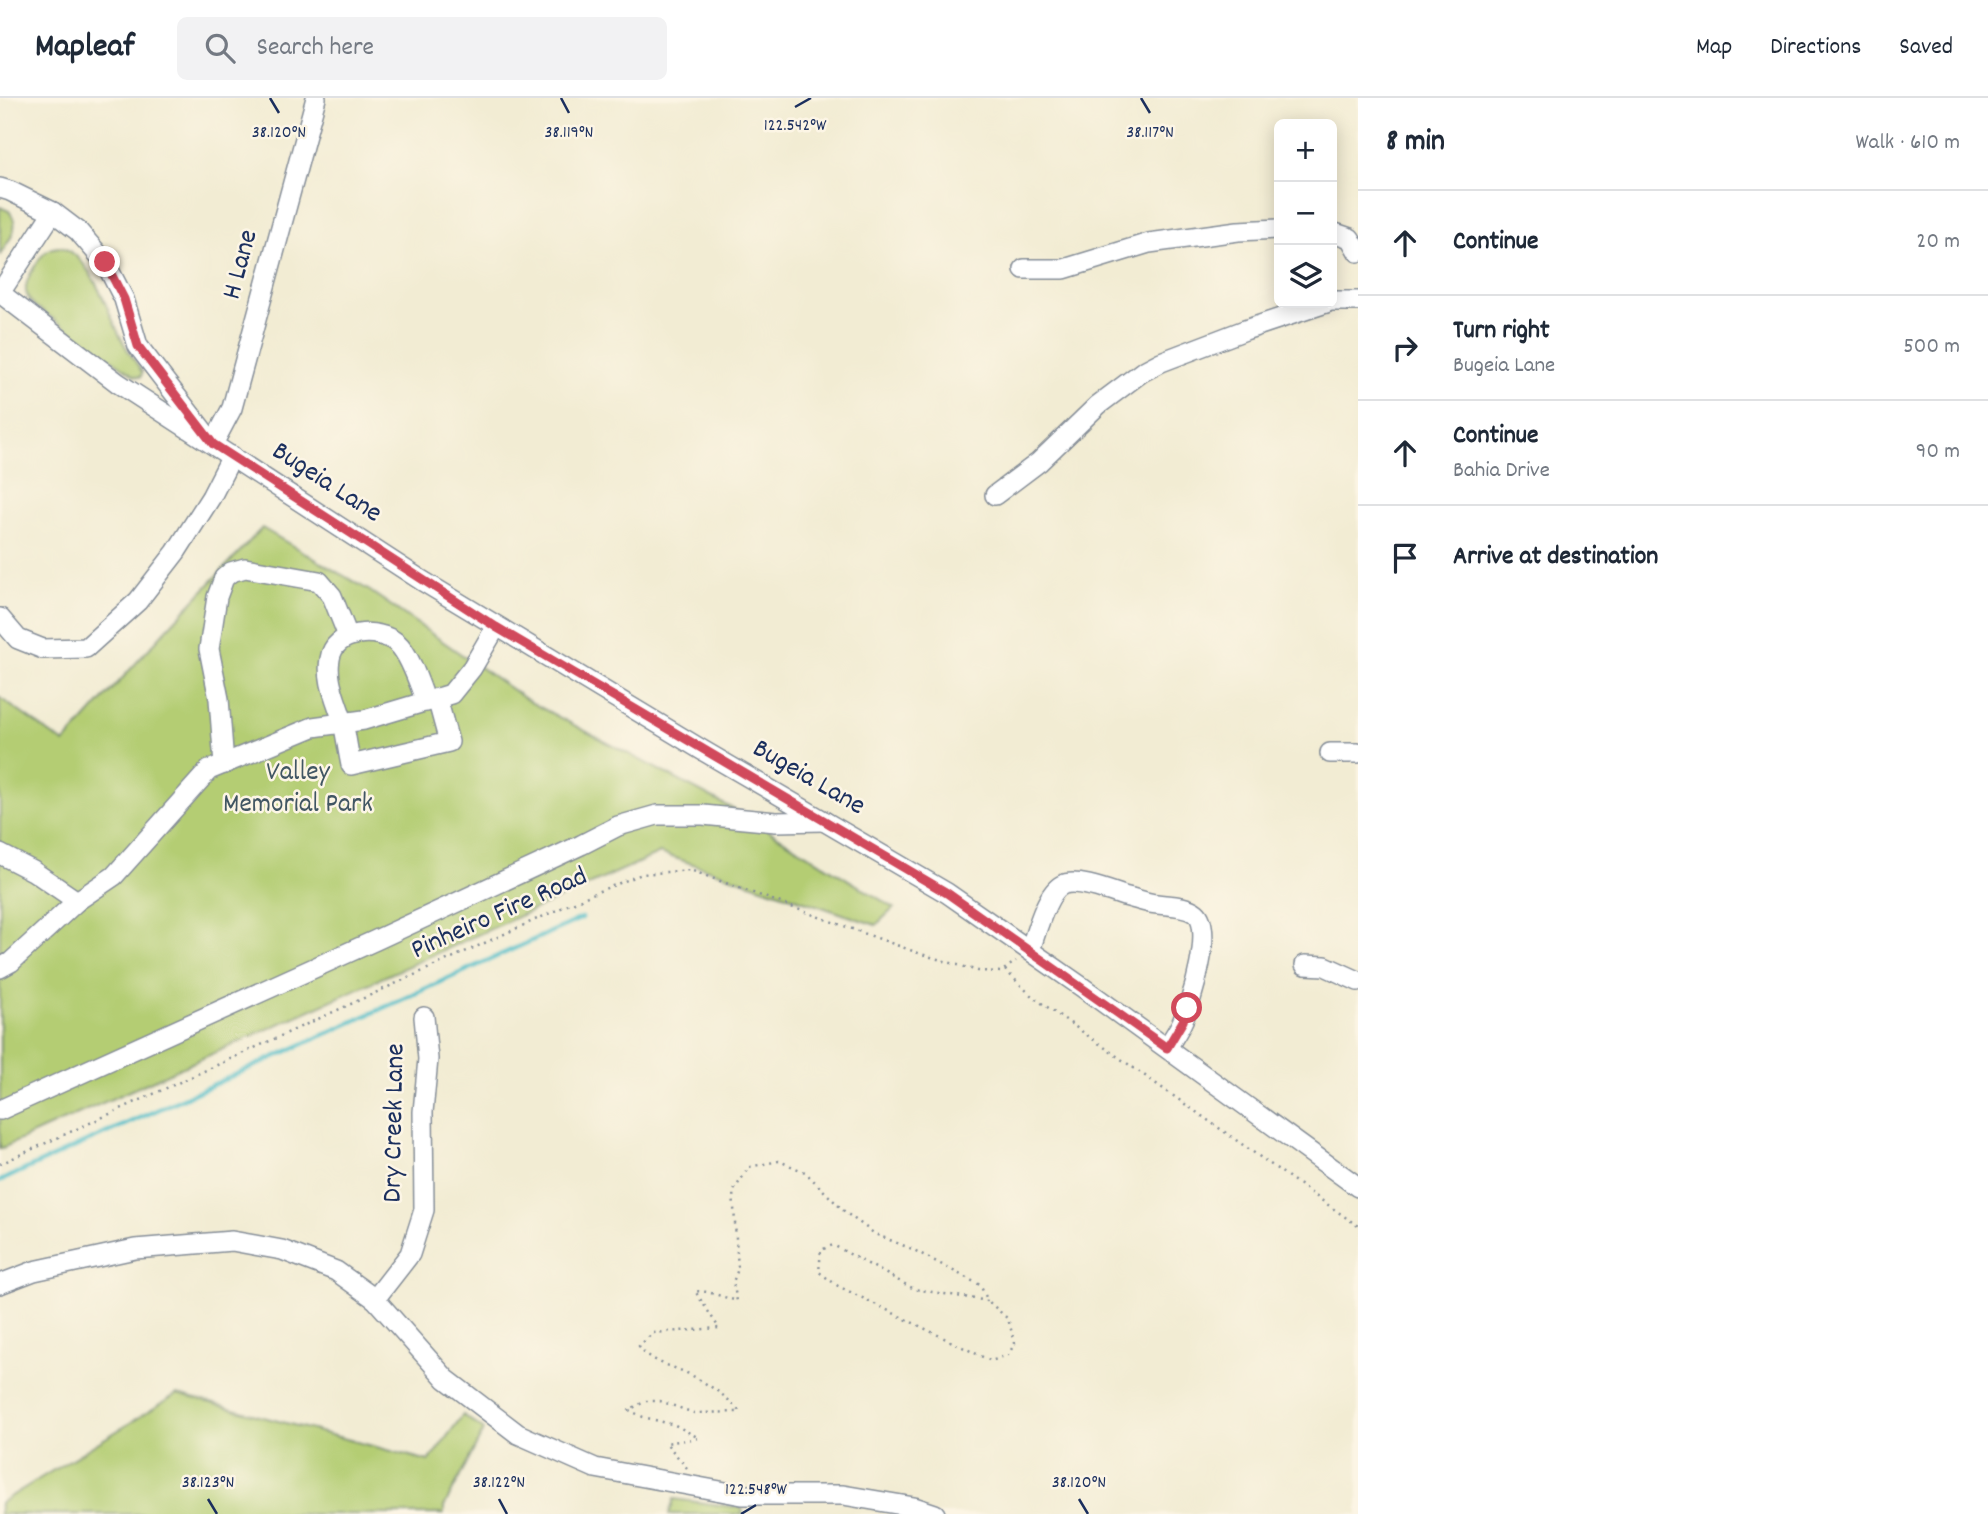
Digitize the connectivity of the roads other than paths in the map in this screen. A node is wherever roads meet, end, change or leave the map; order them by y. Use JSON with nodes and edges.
{"nodes":[{"id":1,"x":316,"y":98,"type":"edge"},
{"id":2,"x":0,"y":188,"type":"edge"},
{"id":3,"x":52,"y":212,"type":"junction"},
{"id":4,"x":1274,"y":229,"type":"edge"},
{"id":5,"x":1337,"y":234,"type":"edge"},
{"id":6,"x":1358,"y":252,"type":"edge"},
{"id":7,"x":1024,"y":269,"type":"dead end"},
{"id":8,"x":0,"y":293,"type":"edge"},
{"id":9,"x":1358,"y":301,"type":"edge"},
{"id":10,"x":1337,"y":302,"type":"edge"},
{"id":11,"x":1311,"y":308,"type":"edge"},
{"id":12,"x":213,"y":444,"type":"junction"},
{"id":13,"x":232,"y":456,"type":"junction"},
{"id":14,"x":995,"y":495,"type":"dead end"},
{"id":15,"x":0,"y":618,"type":"edge"},
{"id":16,"x":496,"y":627,"type":"junction"},
{"id":17,"x":348,"y":636,"type":"junction"},
{"id":18,"x":432,"y":700,"type":"junction"},
{"id":19,"x":343,"y":723,"type":"junction"},
{"id":20,"x":1330,"y":753,"type":"dead end"},
{"id":21,"x":1358,"y":753,"type":"edge"},
{"id":22,"x":224,"y":764,"type":"junction"},
{"id":23,"x":825,"y":821,"type":"junction"},
{"id":24,"x":0,"y":854,"type":"edge"},
{"id":25,"x":77,"y":901,"type":"junction"},
{"id":26,"x":1030,"y":950,"type":"junction"},
{"id":27,"x":1305,"y":965,"type":"dead end"},
{"id":28,"x":0,"y":968,"type":"edge"},
{"id":29,"x":1358,"y":981,"type":"edge"},
{"id":30,"x":425,"y":1017,"type":"dead end"},
{"id":31,"x":1167,"y":1048,"type":"junction"},
{"id":32,"x":0,"y":1110,"type":"edge"},
{"id":33,"x":1358,"y":1187,"type":"edge"},
{"id":34,"x":0,"y":1284,"type":"edge"},
{"id":35,"x":374,"y":1298,"type":"junction"},
{"id":36,"x":935,"y":1514,"type":"edge"}],
"edges":[{"from":1,"to":12,"type":"street","name":"H Lane"},
{"from":2,"to":3,"type":"street"},
{"from":3,"to":8,"type":"street"},
{"from":3,"to":12,"type":"street"},
{"from":4,"to":7,"type":"street"},
{"from":5,"to":6,"type":"street"},
{"from":8,"to":12,"type":"street","name":"Bugeia Lane"},
{"from":9,"to":10,"type":"street"},
{"from":11,"to":14,"type":"street"},
{"from":12,"to":13,"type":"street","name":"Bugeia Lane"},
{"from":13,"to":15,"type":"street"},
{"from":13,"to":16,"type":"street","name":"Bugeia Lane"},
{"from":16,"to":18,"type":"street"},
{"from":16,"to":23,"type":"street","name":"Bugeia Lane"},
{"from":17,"to":18,"type":"street"},
{"from":17,"to":19,"type":"street"},
{"from":17,"to":22,"type":"street"},
{"from":18,"to":19,"type":"street"},
{"from":18,"to":19,"type":"street"},
{"from":19,"to":22,"type":"street"},
{"from":20,"to":21,"type":"street"},
{"from":22,"to":25,"type":"street"},
{"from":23,"to":26,"type":"street","name":"Bugeia Lane"},
{"from":23,"to":32,"type":"street"},
{"from":24,"to":25,"type":"street"},
{"from":25,"to":28,"type":"street"},
{"from":26,"to":31,"type":"street","name":"Bugeia Lane"},
{"from":26,"to":31,"type":"street"},
{"from":27,"to":29,"type":"street"},
{"from":30,"to":35,"type":"street","name":"Dry Creek Lane"},
{"from":31,"to":33,"type":"street","name":"Bugeia Lane"},
{"from":34,"to":35,"type":"street"},
{"from":35,"to":36,"type":"street"}]}
